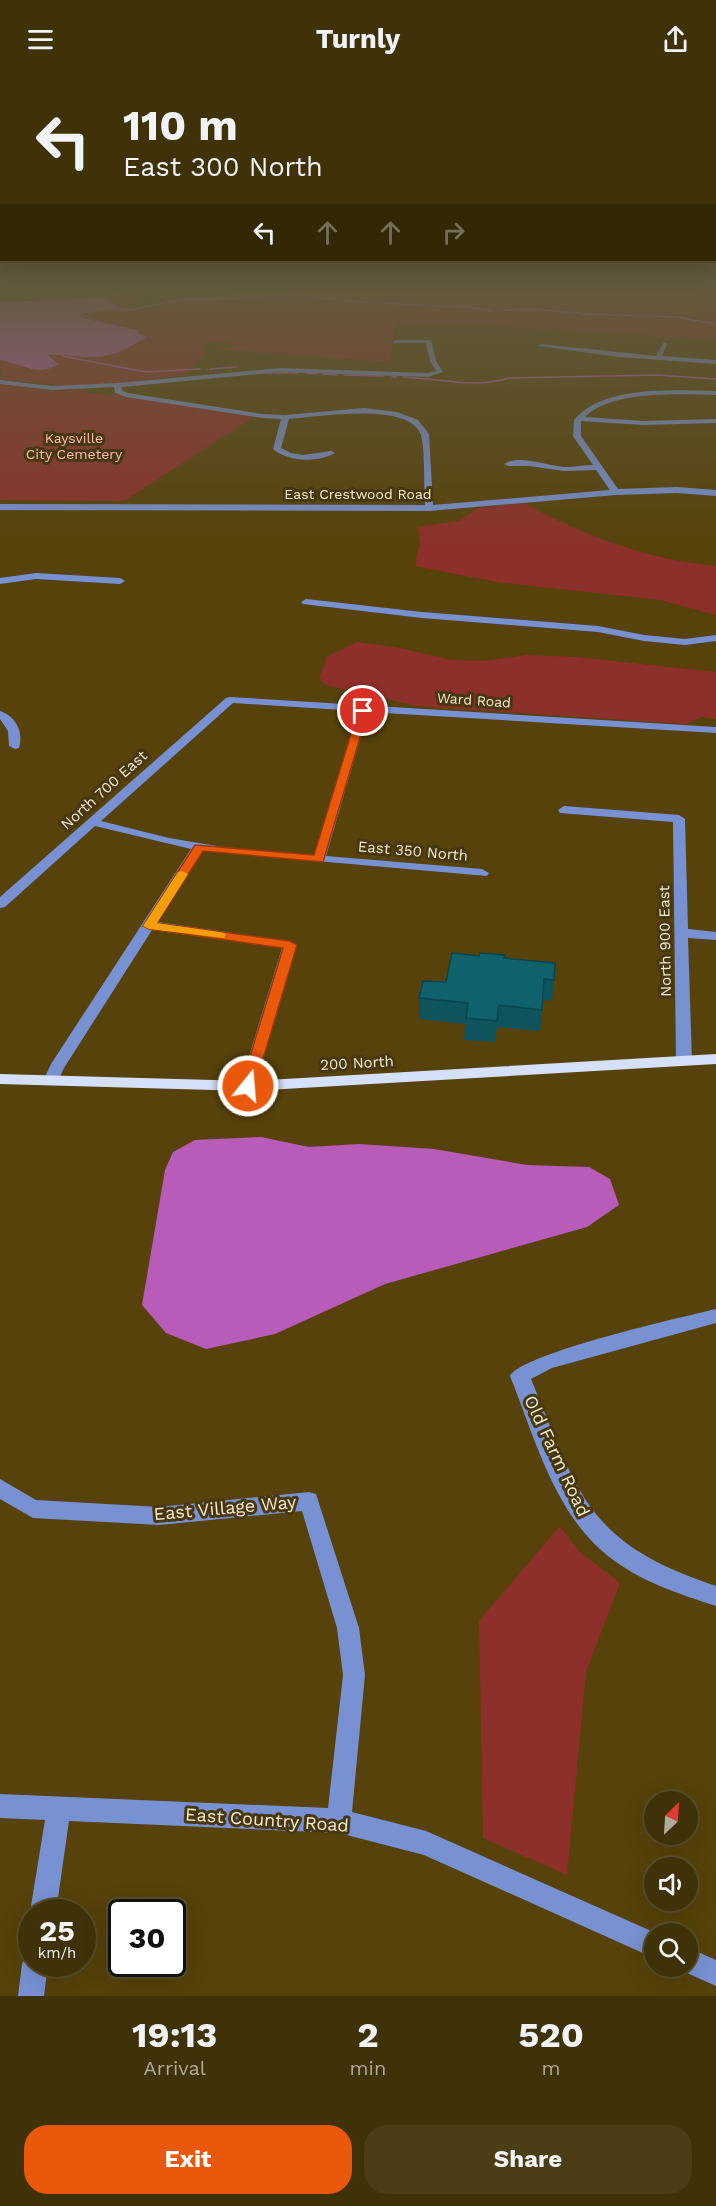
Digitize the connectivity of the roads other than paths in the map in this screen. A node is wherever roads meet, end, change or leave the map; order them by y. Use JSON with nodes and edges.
{"nodes":[{"id":1,"x":225,"y":375,"type":"edge"},
{"id":2,"x":0,"y":382,"type":"edge"},
{"id":3,"x":118,"y":385,"type":"junction"},
{"id":4,"x":716,"y":393,"type":"edge"},
{"id":5,"x":285,"y":417,"type":"junction"},
{"id":6,"x":579,"y":419,"type":"junction"},
{"id":7,"x":716,"y":421,"type":"edge"},
{"id":8,"x":331,"y":453,"type":"dead end"},
{"id":9,"x":508,"y":464,"type":"dead end"},
{"id":10,"x":599,"y":467,"type":"junction"},
{"id":11,"x":616,"y":492,"type":"junction"},
{"id":12,"x":716,"y":493,"type":"edge"},
{"id":13,"x":0,"y":507,"type":"edge"},
{"id":14,"x":429,"y":508,"type":"junction"},
{"id":15,"x":0,"y":581,"type":"edge"},
{"id":16,"x":120,"y":581,"type":"dead end"},
{"id":17,"x":306,"y":602,"type":"dead end"},
{"id":18,"x":716,"y":638,"type":"edge"},
{"id":19,"x":230,"y":700,"type":"joint"},
{"id":20,"x":364,"y":708,"type":"junction"},
{"id":21,"x":0,"y":714,"type":"edge"},
{"id":22,"x":716,"y":730,"type":"edge"},
{"id":23,"x":15,"y":746,"type":"dead end"},
{"id":24,"x":564,"y":810,"type":"dead end"},
{"id":25,"x":92,"y":822,"type":"junction"},
{"id":26,"x":199,"y":847,"type":"junction"},
{"id":27,"x":319,"y":859,"type":"junction"},
{"id":28,"x":482,"y":873,"type":"dead end"},
{"id":29,"x":3,"y":898,"type":"edge"},
{"id":30,"x":149,"y":926,"type":"junction"},
{"id":31,"x":681,"y":933,"type":"junction"},
{"id":32,"x":716,"y":936,"type":"edge"},
{"id":33,"x":716,"y":1059,"type":"edge"},
{"id":34,"x":684,"y":1061,"type":"junction"},
{"id":35,"x":0,"y":1079,"type":"edge"},
{"id":36,"x":51,"y":1082,"type":"junction"},
{"id":37,"x":248,"y":1086,"type":"junction"},
{"id":38,"x":716,"y":1316,"type":"edge"},
{"id":39,"x":0,"y":1488,"type":"edge"},
{"id":40,"x":716,"y":1596,"type":"edge"},
{"id":41,"x":0,"y":1806,"type":"edge"},
{"id":42,"x":59,"y":1809,"type":"junction"},
{"id":43,"x":339,"y":1821,"type":"junction"},
{"id":44,"x":45,"y":1899,"type":"edge"},
{"id":45,"x":644,"y":1941,"type":"edge"},
{"id":46,"x":698,"y":1965,"type":"edge"},
{"id":47,"x":716,"y":1973,"type":"edge"},
{"id":48,"x":34,"y":1977,"type":"edge"},
{"id":49,"x":31,"y":1996,"type":"edge"}],
"edges":[{"from":1,"to":3,"type":"street"},
{"from":2,"to":3,"type":"street"},
{"from":3,"to":5,"type":"street"},
{"from":4,"to":6,"type":"street"},
{"from":5,"to":8,"type":"street"},
{"from":5,"to":14,"type":"street"},
{"from":6,"to":7,"type":"street"},
{"from":6,"to":10,"type":"street"},
{"from":9,"to":10,"type":"street"},
{"from":10,"to":11,"type":"street"},
{"from":11,"to":12,"type":"street","name":"East Crestwood Road"},
{"from":11,"to":14,"type":"street","name":"East Crestwood Road"},
{"from":13,"to":14,"type":"street","name":"East Crestwood Road"},
{"from":15,"to":16,"type":"street"},
{"from":17,"to":18,"type":"street"},
{"from":19,"to":20,"type":"street","name":"Ward Road"},
{"from":19,"to":25,"type":"street","name":"North 700 East"},
{"from":20,"to":22,"type":"street","name":"Ward Road"},
{"from":20,"to":27,"type":"street"},
{"from":21,"to":23,"type":"street"},
{"from":24,"to":31,"type":"street","name":"North 900 East"},
{"from":25,"to":26,"type":"street","name":"East 350 North"},
{"from":25,"to":29,"type":"street","name":"North 700 East"},
{"from":26,"to":27,"type":"street","name":"East 350 North"},
{"from":26,"to":30,"type":"street"},
{"from":27,"to":28,"type":"street","name":"East 350 North"},
{"from":30,"to":36,"type":"street"},
{"from":30,"to":37,"type":"street"},
{"from":31,"to":32,"type":"street"},
{"from":31,"to":34,"type":"street","name":"North 900 East"},
{"from":33,"to":34,"type":"main road","name":"200 North"},
{"from":34,"to":37,"type":"main road","name":"200 North"},
{"from":35,"to":36,"type":"main road","name":"200 North"},
{"from":36,"to":37,"type":"main road","name":"200 North"},
{"from":38,"to":40,"type":"street","name":"Old Farm Road"},
{"from":39,"to":43,"type":"street","name":"East Village Way"},
{"from":41,"to":42,"type":"street","name":"East Country Road"},
{"from":42,"to":43,"type":"street","name":"East Country Road"},
{"from":42,"to":44,"type":"street"},
{"from":43,"to":45,"type":"street","name":"East Country Road"},
{"from":46,"to":47,"type":"street"},
{"from":48,"to":49,"type":"street"}]}
